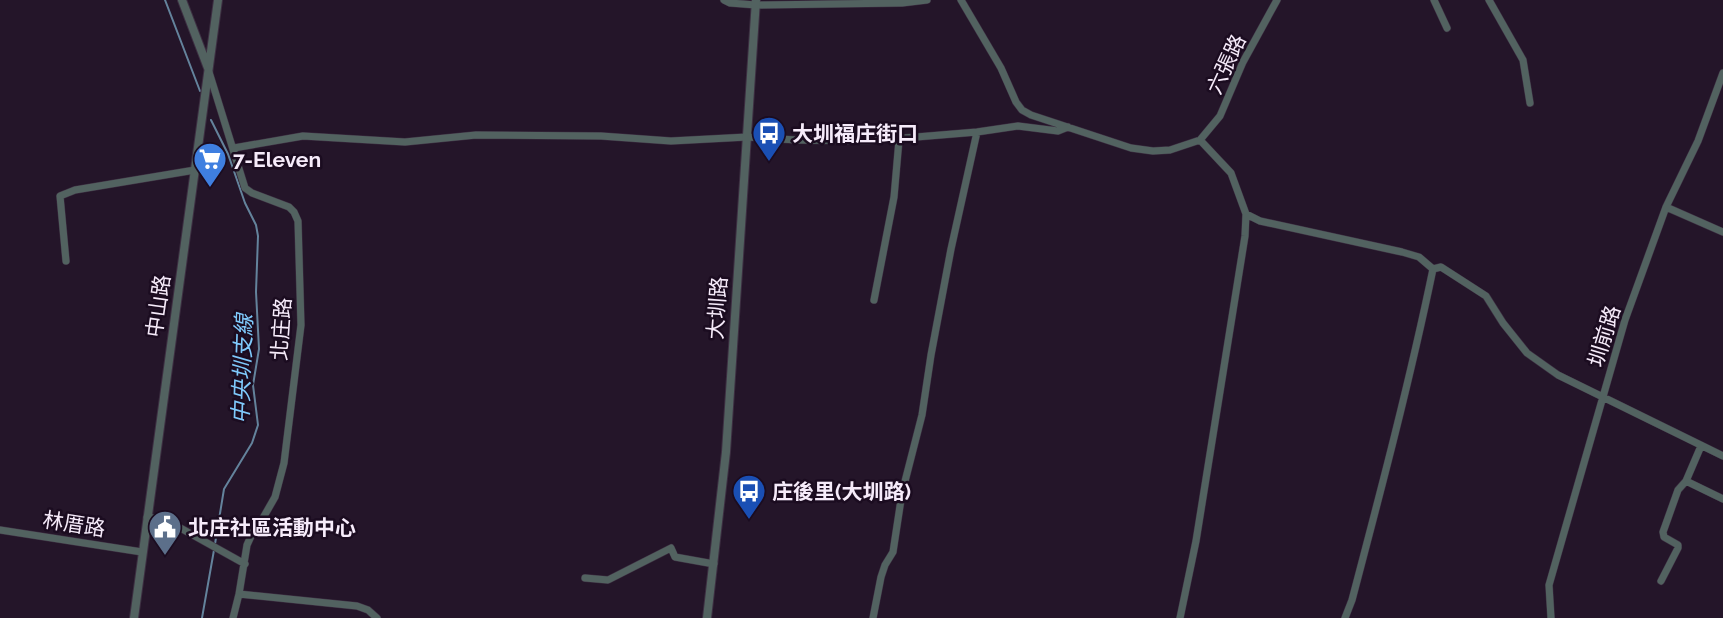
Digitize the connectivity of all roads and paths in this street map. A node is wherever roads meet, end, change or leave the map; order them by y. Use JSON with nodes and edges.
{"nodes":[{"id":1,"x":182,"y":0,"type":"edge"},
{"id":2,"x":218,"y":0,"type":"edge"},
{"id":3,"x":724,"y":0,"type":"edge"},
{"id":4,"x":927,"y":0,"type":"edge"},
{"id":5,"x":961,"y":0,"type":"edge"},
{"id":6,"x":1277,"y":0,"type":"edge"},
{"id":7,"x":1434,"y":0,"type":"edge"},
{"id":8,"x":1489,"y":0,"type":"edge"},
{"id":9,"x":756,"y":3,"type":"edge"},
{"id":10,"x":1447,"y":28,"type":"dead end"},
{"id":11,"x":208,"y":68,"type":"junction"},
{"id":12,"x":1723,"y":73,"type":"edge"},
{"id":13,"x":1530,"y":103,"type":"dead end"},
{"id":14,"x":1068,"y":127,"type":"junction"},
{"id":15,"x":977,"y":132,"type":"junction"},
{"id":16,"x":747,"y":137,"type":"junction"},
{"id":17,"x":900,"y":140,"type":"junction"},
{"id":18,"x":1200,"y":140,"type":"junction"},
{"id":19,"x":234,"y":148,"type":"junction"},
{"id":20,"x":195,"y":170,"type":"junction"},
{"id":21,"x":1666,"y":207,"type":"junction"},
{"id":22,"x":1246,"y":214,"type":"junction"},
{"id":23,"x":1723,"y":232,"type":"edge"},
{"id":24,"x":66,"y":261,"type":"dead end"},
{"id":25,"x":1433,"y":269,"type":"junction"},
{"id":26,"x":874,"y":300,"type":"dead end"},
{"id":27,"x":1603,"y":397,"type":"junction"},
{"id":28,"x":1701,"y":446,"type":"junction"},
{"id":29,"x":1723,"y":456,"type":"edge"},
{"id":30,"x":1686,"y":481,"type":"junction"},
{"id":31,"x":1723,"y":499,"type":"edge"},
{"id":32,"x":147,"y":517,"type":"junction"},
{"id":33,"x":0,"y":530,"type":"edge"},
{"id":34,"x":142,"y":552,"type":"junction"},
{"id":35,"x":245,"y":564,"type":"junction"},
{"id":36,"x":714,"y":564,"type":"junction"},
{"id":37,"x":585,"y":578,"type":"dead end"},
{"id":38,"x":1661,"y":581,"type":"dead end"},
{"id":39,"x":239,"y":594,"type":"junction"},
{"id":40,"x":134,"y":618,"type":"edge"},
{"id":41,"x":233,"y":618,"type":"edge"},
{"id":42,"x":377,"y":618,"type":"edge"},
{"id":43,"x":707,"y":618,"type":"edge"},
{"id":44,"x":873,"y":618,"type":"edge"},
{"id":45,"x":1180,"y":618,"type":"edge"},
{"id":46,"x":1344,"y":618,"type":"edge"},
{"id":47,"x":1551,"y":618,"type":"edge"}],
"edges":[{"from":1,"to":11,"type":"street"},
{"from":2,"to":11,"type":"street","name":"中山路"},
{"from":3,"to":9,"type":"street"},
{"from":4,"to":9,"type":"street"},
{"from":5,"to":14,"type":"street"},
{"from":6,"to":18,"type":"street","name":"六張路"},
{"from":7,"to":10,"type":"street"},
{"from":8,"to":13,"type":"street"},
{"from":9,"to":16,"type":"street","name":"大圳路"},
{"from":11,"to":19,"type":"street","name":"北庄路"},
{"from":11,"to":20,"type":"street","name":"中山路"},
{"from":12,"to":21,"type":"street","name":"圳前路"},
{"from":14,"to":15,"type":"street"},
{"from":14,"to":18,"type":"street"},
{"from":15,"to":17,"type":"street"},
{"from":15,"to":44,"type":"street"},
{"from":16,"to":17,"type":"street"},
{"from":16,"to":19,"type":"street"},
{"from":16,"to":36,"type":"street","name":"大圳路"},
{"from":17,"to":26,"type":"street"},
{"from":18,"to":22,"type":"street"},
{"from":19,"to":35,"type":"street","name":"北庄路"},
{"from":20,"to":24,"type":"street"},
{"from":20,"to":32,"type":"street","name":"中山路"},
{"from":21,"to":23,"type":"street"},
{"from":21,"to":27,"type":"street","name":"圳前路"},
{"from":22,"to":25,"type":"street"},
{"from":22,"to":45,"type":"street"},
{"from":25,"to":27,"type":"street"},
{"from":25,"to":46,"type":"street"},
{"from":27,"to":28,"type":"street"},
{"from":27,"to":47,"type":"street","name":"圳前路"},
{"from":28,"to":29,"type":"street"},
{"from":28,"to":30,"type":"street"},
{"from":30,"to":31,"type":"street"},
{"from":30,"to":38,"type":"street"},
{"from":32,"to":34,"type":"street","name":"中山路"},
{"from":32,"to":35,"type":"street"},
{"from":33,"to":34,"type":"street","name":"林厝路"},
{"from":34,"to":40,"type":"street","name":"中山路"},
{"from":35,"to":39,"type":"street","name":"北庄路"},
{"from":36,"to":37,"type":"street"},
{"from":36,"to":43,"type":"street","name":"大圳路"},
{"from":39,"to":41,"type":"street","name":"北庄路"},
{"from":39,"to":42,"type":"street"}]}
